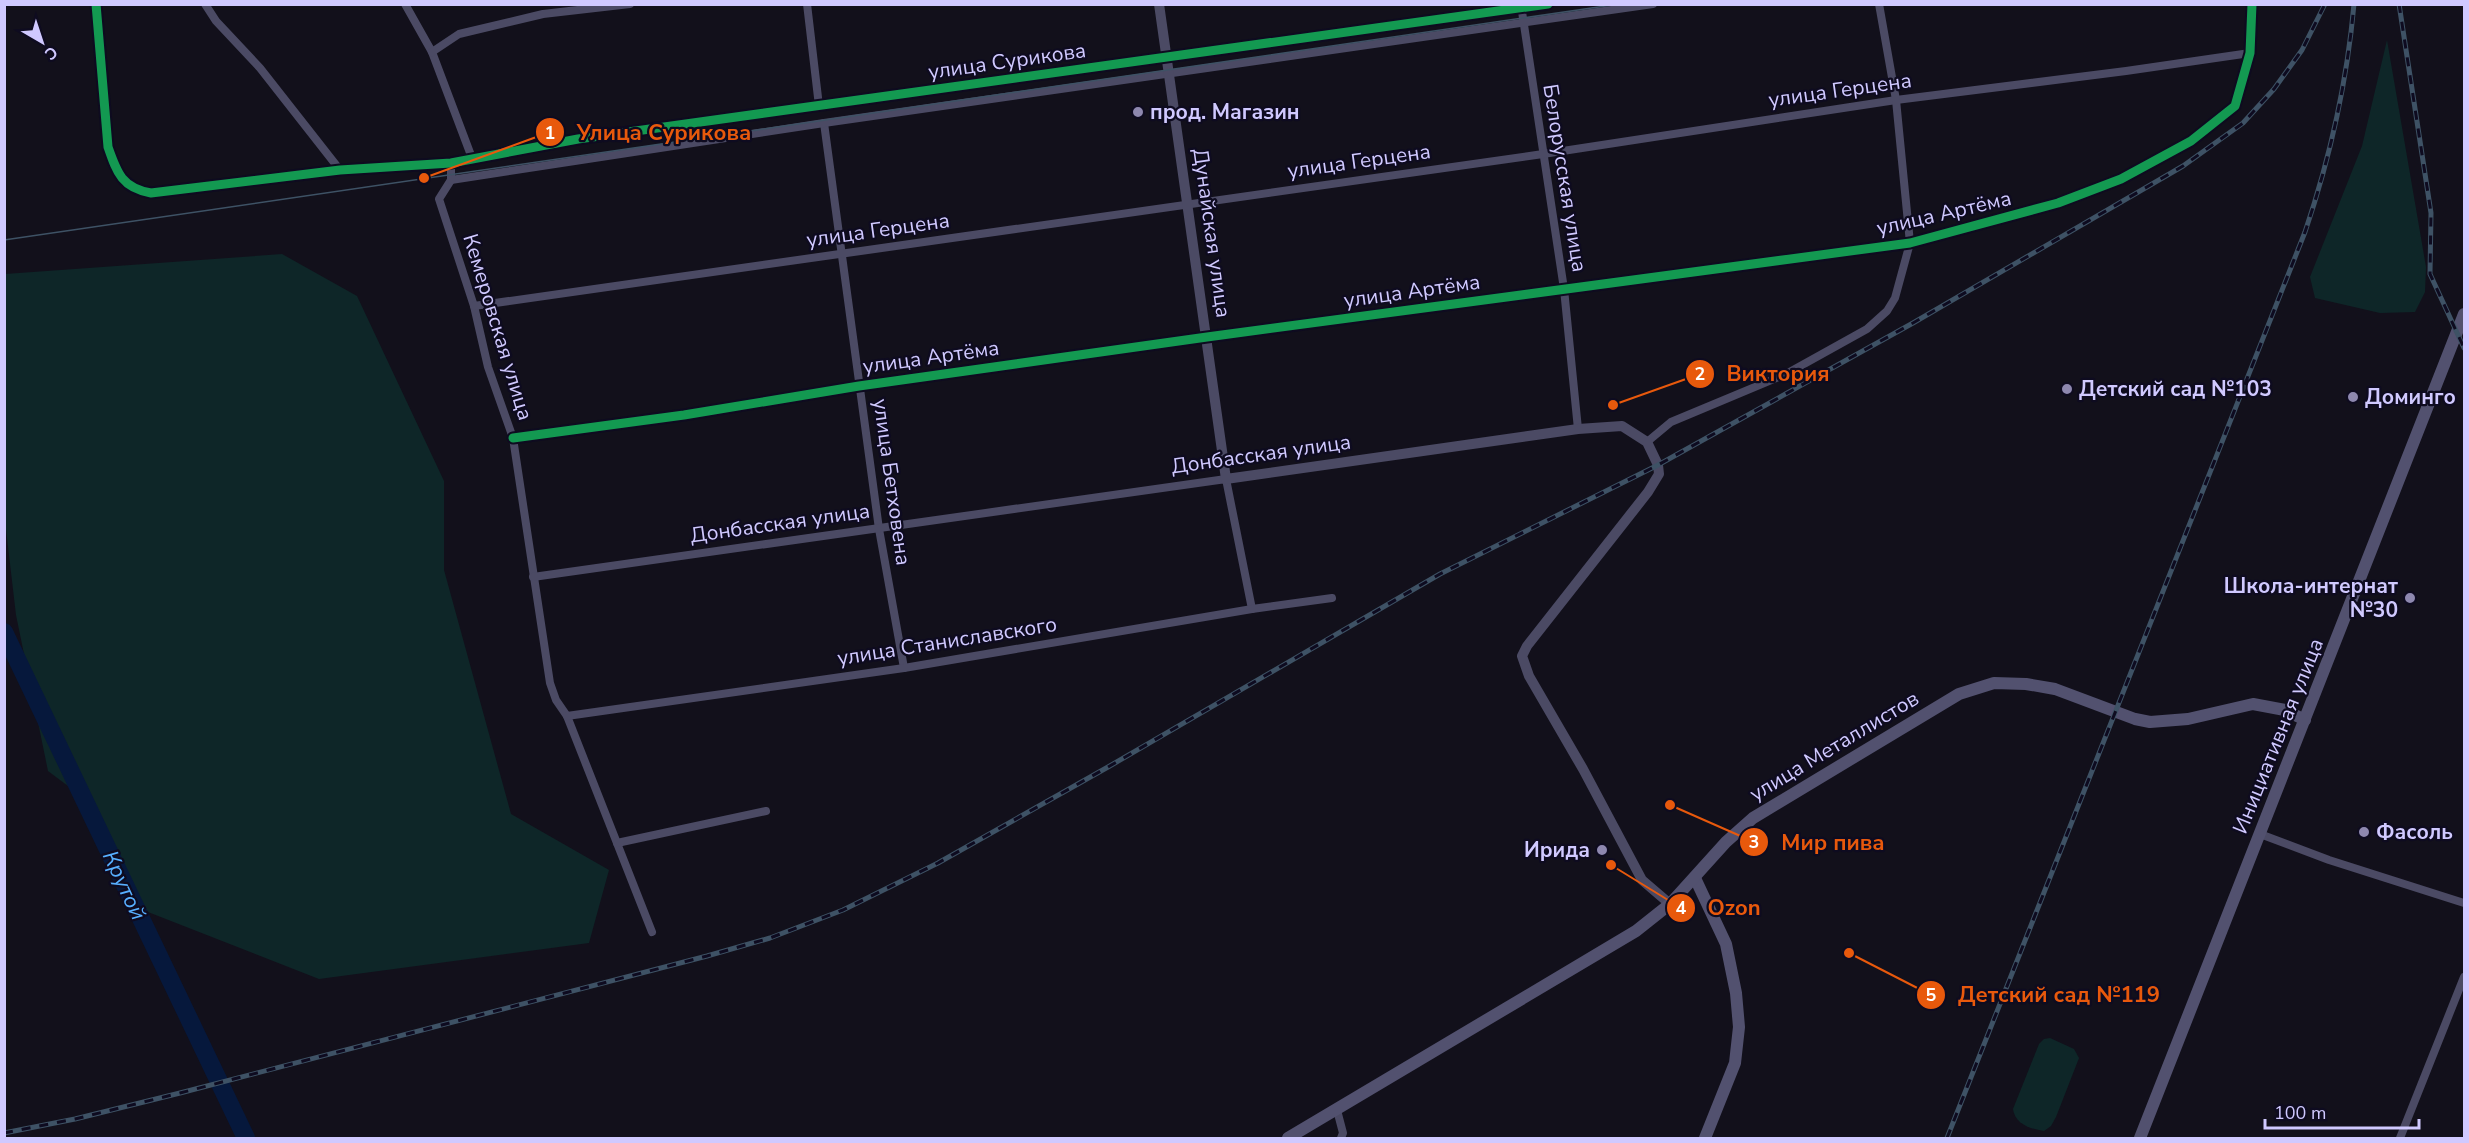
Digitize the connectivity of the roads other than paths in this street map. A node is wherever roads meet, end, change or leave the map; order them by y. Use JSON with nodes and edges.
{"nodes":[{"id":1,"x":96,"y":4,"type":"edge"},
{"id":2,"x":205,"y":4,"type":"edge"},
{"id":3,"x":405,"y":4,"type":"edge"},
{"id":4,"x":538,"y":4,"type":"edge"},
{"id":5,"x":630,"y":4,"type":"edge"},
{"id":6,"x":807,"y":4,"type":"edge"},
{"id":7,"x":1159,"y":4,"type":"edge"},
{"id":8,"x":1548,"y":4,"type":"edge"},
{"id":9,"x":1653,"y":4,"type":"edge"},
{"id":10,"x":1880,"y":4,"type":"edge"},
{"id":11,"x":2252,"y":4,"type":"edge"},
{"id":12,"x":1522,"y":6,"type":"edge"},
{"id":13,"x":543,"y":14,"type":"junction"},
{"id":14,"x":1524,"y":23,"type":"junction"},
{"id":15,"x":432,"y":52,"type":"junction"},
{"id":16,"x":2250,"y":53,"type":"junction"},
{"id":17,"x":1167,"y":57,"type":"junction"},
{"id":18,"x":1169,"y":73,"type":"junction"},
{"id":19,"x":1896,"y":100,"type":"junction"},
{"id":20,"x":819,"y":106,"type":"junction"},
{"id":21,"x":824,"y":123,"type":"junction"},
{"id":22,"x":1543,"y":154,"type":"junction"},
{"id":23,"x":472,"y":158,"type":"junction"},
{"id":24,"x":451,"y":163,"type":"junction"},
{"id":25,"x":340,"y":170,"type":"junction"},
{"id":26,"x":451,"y":180,"type":"junction"},
{"id":27,"x":1189,"y":203,"type":"junction"},
{"id":28,"x":1910,"y":243,"type":"junction"},
{"id":29,"x":842,"y":253,"type":"junction"},
{"id":30,"x":1564,"y":289,"type":"junction"},
{"id":31,"x":474,"y":306,"type":"junction"},
{"id":32,"x":2464,"y":314,"type":"edge"},
{"id":33,"x":1207,"y":337,"type":"junction"},
{"id":34,"x":860,"y":386,"type":"junction"},
{"id":35,"x":1578,"y":429,"type":"junction"},
{"id":36,"x":513,"y":438,"type":"junction"},
{"id":37,"x":1647,"y":442,"type":"junction"},
{"id":38,"x":1226,"y":479,"type":"junction"},
{"id":39,"x":879,"y":529,"type":"junction"},
{"id":40,"x":533,"y":577,"type":"junction"},
{"id":41,"x":1332,"y":598,"type":"dead end"},
{"id":42,"x":1252,"y":609,"type":"junction"},
{"id":43,"x":904,"y":668,"type":"junction"},
{"id":44,"x":567,"y":716,"type":"junction"},
{"id":45,"x":2305,"y":720,"type":"junction"},
{"id":46,"x":766,"y":811,"type":"dead end"},
{"id":47,"x":2260,"y":834,"type":"junction"},
{"id":48,"x":617,"y":843,"type":"junction"},
{"id":49,"x":1695,"y":878,"type":"junction"},
{"id":50,"x":2464,"y":903,"type":"edge"},
{"id":51,"x":1670,"y":904,"type":"junction"},
{"id":52,"x":652,"y":932,"type":"dead end"},
{"id":53,"x":2464,"y":977,"type":"edge"},
{"id":54,"x":1337,"y":1110,"type":"junction"},
{"id":55,"x":1288,"y":1138,"type":"edge"},
{"id":56,"x":1341,"y":1138,"type":"edge"},
{"id":57,"x":1706,"y":1138,"type":"edge"},
{"id":58,"x":2140,"y":1138,"type":"edge"},
{"id":59,"x":2400,"y":1138,"type":"edge"}],
"edges":[{"from":1,"to":25,"type":"street","name":"улица Сурикова"},
{"from":2,"to":25,"type":"street"},
{"from":3,"to":15,"type":"street"},
{"from":4,"to":13,"type":"street"},
{"from":5,"to":13,"type":"street"},
{"from":6,"to":20,"type":"street"},
{"from":7,"to":17,"type":"street","name":"Дунайская улица"},
{"from":8,"to":12,"type":"street","name":"улица Сурикова"},
{"from":9,"to":14,"type":"street","name":"улица Сурикова"},
{"from":10,"to":19,"type":"street"},
{"from":11,"to":16,"type":"street","name":"улица Артёма"},
{"from":12,"to":14,"type":"street","name":"Белорусская улица"},
{"from":12,"to":17,"type":"street","name":"улица Сурикова"},
{"from":13,"to":15,"type":"street"},
{"from":14,"to":18,"type":"street","name":"улица Сурикова"},
{"from":14,"to":22,"type":"street","name":"Белорусская улица"},
{"from":15,"to":23,"type":"street"},
{"from":16,"to":19,"type":"street","name":"улица Герцена"},
{"from":16,"to":28,"type":"street","name":"улица Артёма"},
{"from":17,"to":18,"type":"street","name":"Дунайская улица"},
{"from":17,"to":20,"type":"street","name":"улица Сурикова"},
{"from":18,"to":21,"type":"street","name":"улица Сурикова"},
{"from":18,"to":27,"type":"street","name":"Дунайская улица"},
{"from":19,"to":22,"type":"street","name":"улица Герцена"},
{"from":19,"to":28,"type":"street"},
{"from":20,"to":23,"type":"street","name":"улица Сурикова"},
{"from":21,"to":26,"type":"street","name":"улица Сурикова"},
{"from":21,"to":29,"type":"street","name":"улица Бетховена"},
{"from":22,"to":27,"type":"street","name":"улица Герцена"},
{"from":22,"to":30,"type":"street","name":"Белорусская улица"},
{"from":23,"to":24,"type":"street","name":"улица Сурикова"},
{"from":24,"to":25,"type":"street","name":"улица Сурикова"},
{"from":24,"to":26,"type":"street","name":"Кемеровская улица"},
{"from":26,"to":31,"type":"street","name":"Кемеровская улица"},
{"from":27,"to":29,"type":"street","name":"улица Герцена"},
{"from":27,"to":33,"type":"street","name":"Дунайская улица"},
{"from":28,"to":30,"type":"street","name":"улица Артёма"},
{"from":28,"to":37,"type":"street"},
{"from":29,"to":31,"type":"street","name":"улица Герцена"},
{"from":29,"to":34,"type":"street","name":"улица Бетховена"},
{"from":30,"to":33,"type":"street","name":"улица Артёма"},
{"from":30,"to":35,"type":"street","name":"Белорусская улица"},
{"from":31,"to":36,"type":"street","name":"Кемеровская улица"},
{"from":32,"to":45,"type":"main road","name":"Инициативная улица"},
{"from":33,"to":34,"type":"street","name":"улица Артёма"},
{"from":33,"to":38,"type":"street","name":"Дунайская улица"},
{"from":34,"to":36,"type":"street","name":"улица Артёма"},
{"from":34,"to":39,"type":"street","name":"улица Бетховена"},
{"from":35,"to":37,"type":"street","name":"Донбасская улица"},
{"from":35,"to":38,"type":"street","name":"Донбасская улица"},
{"from":36,"to":40,"type":"street","name":"Кемеровская улица"},
{"from":37,"to":51,"type":"street"},
{"from":38,"to":39,"type":"street","name":"Донбасская улица"},
{"from":38,"to":42,"type":"street","name":"Дунайская улица"},
{"from":39,"to":40,"type":"street","name":"Донбасская улица"},
{"from":39,"to":43,"type":"street","name":"улица Бетховена"},
{"from":40,"to":44,"type":"street","name":"Кемеровская улица"},
{"from":41,"to":42,"type":"street","name":"улица Станиславского"},
{"from":42,"to":43,"type":"street","name":"улица Станиславского"},
{"from":43,"to":44,"type":"street","name":"улица Станиславского"},
{"from":44,"to":48,"type":"street","name":"Кемеровская улица"},
{"from":45,"to":47,"type":"main road","name":"Инициативная улица"},
{"from":45,"to":49,"type":"main road","name":"улица Металлистов"},
{"from":46,"to":48,"type":"street"},
{"from":47,"to":50,"type":"street"},
{"from":47,"to":58,"type":"main road","name":"Инициативная улица"},
{"from":48,"to":52,"type":"street","name":"Кемеровская улица"},
{"from":49,"to":51,"type":"main road","name":"улица Металлистов"},
{"from":49,"to":57,"type":"main road"},
{"from":51,"to":54,"type":"main road","name":"улица Металлистов"},
{"from":53,"to":59,"type":"street"},
{"from":54,"to":55,"type":"main road","name":"улица Металлистов"},
{"from":54,"to":56,"type":"street"}]}
